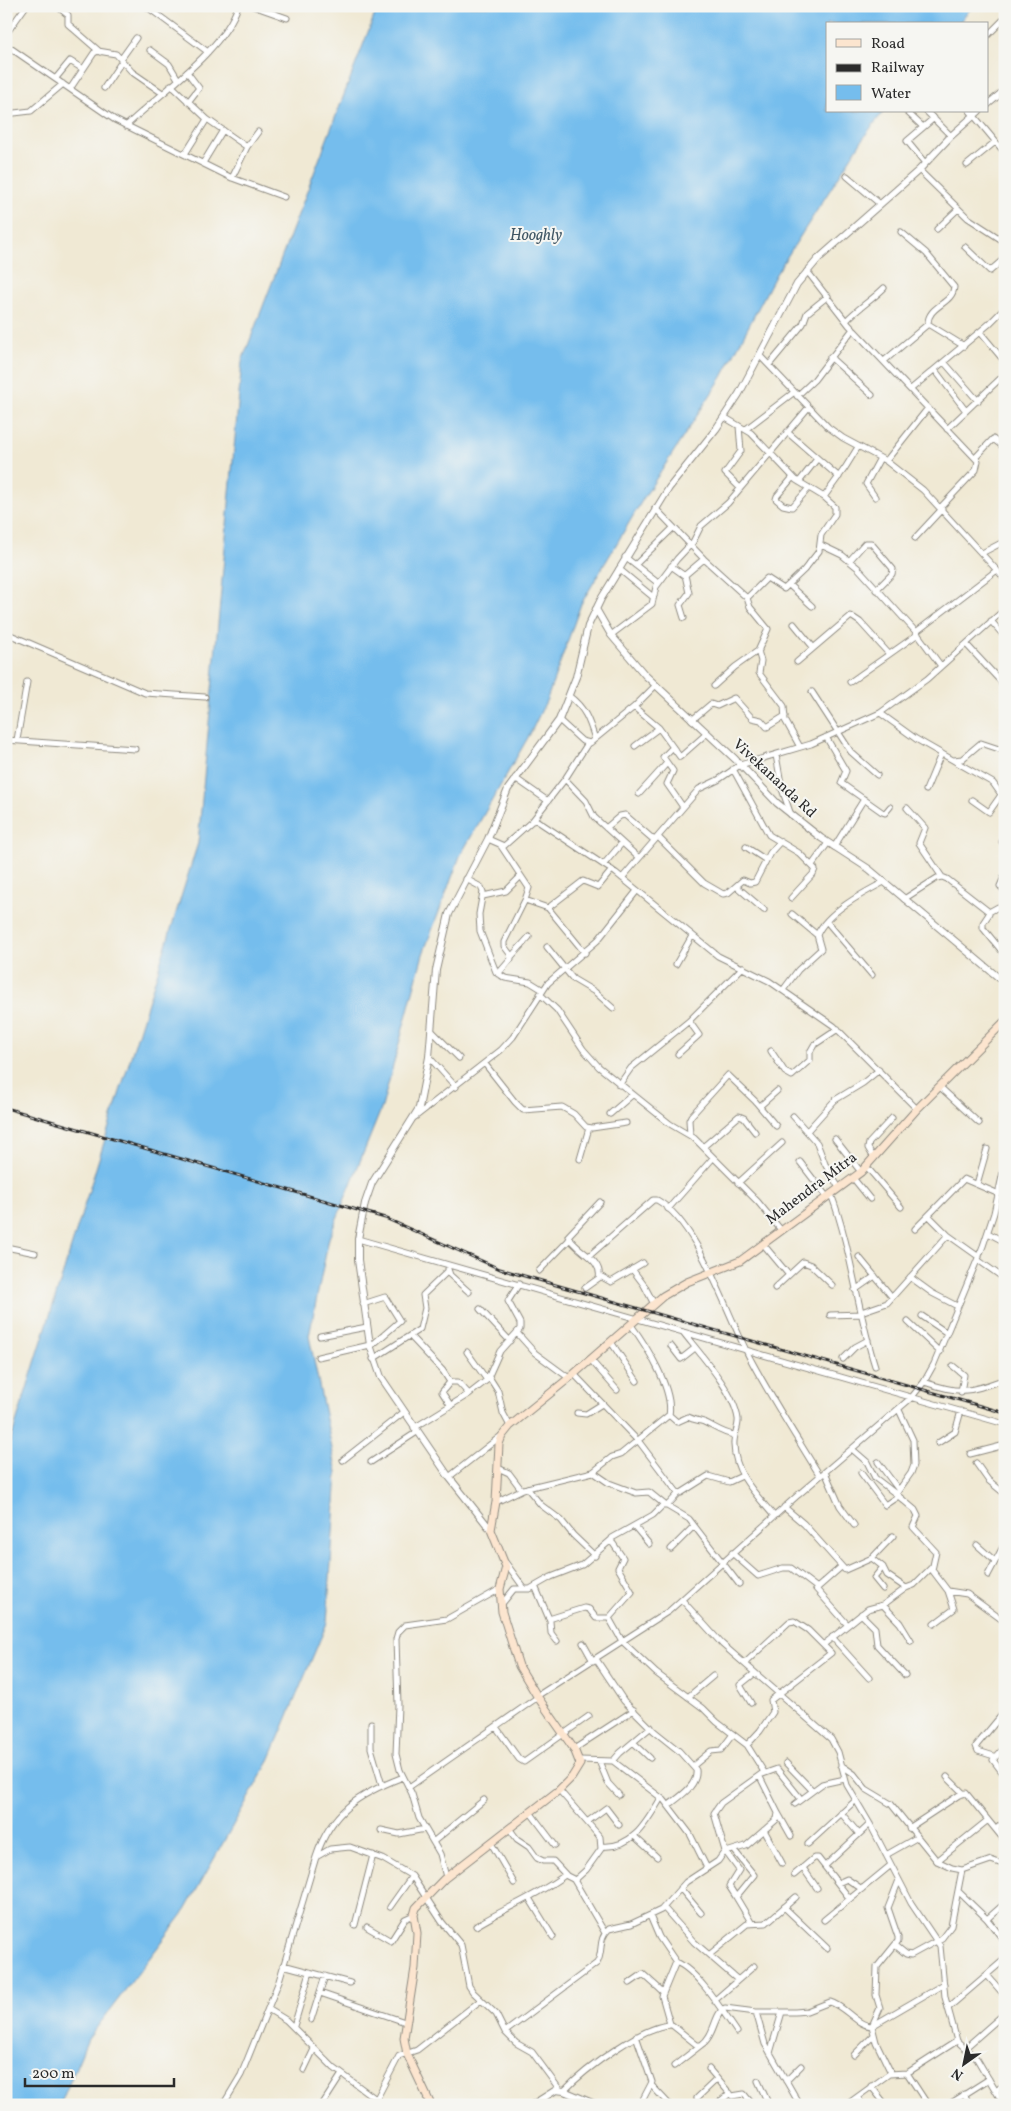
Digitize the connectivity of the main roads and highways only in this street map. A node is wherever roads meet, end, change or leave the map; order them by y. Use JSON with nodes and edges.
{"nodes":[{"id":1,"x":1005,"y":1022,"type":"edge"},
{"id":2,"x":431,"y":2105,"type":"edge"}],
"edges":[{"from":1,"to":2,"type":"main road","name":"Mahendra Mitra"}]}
